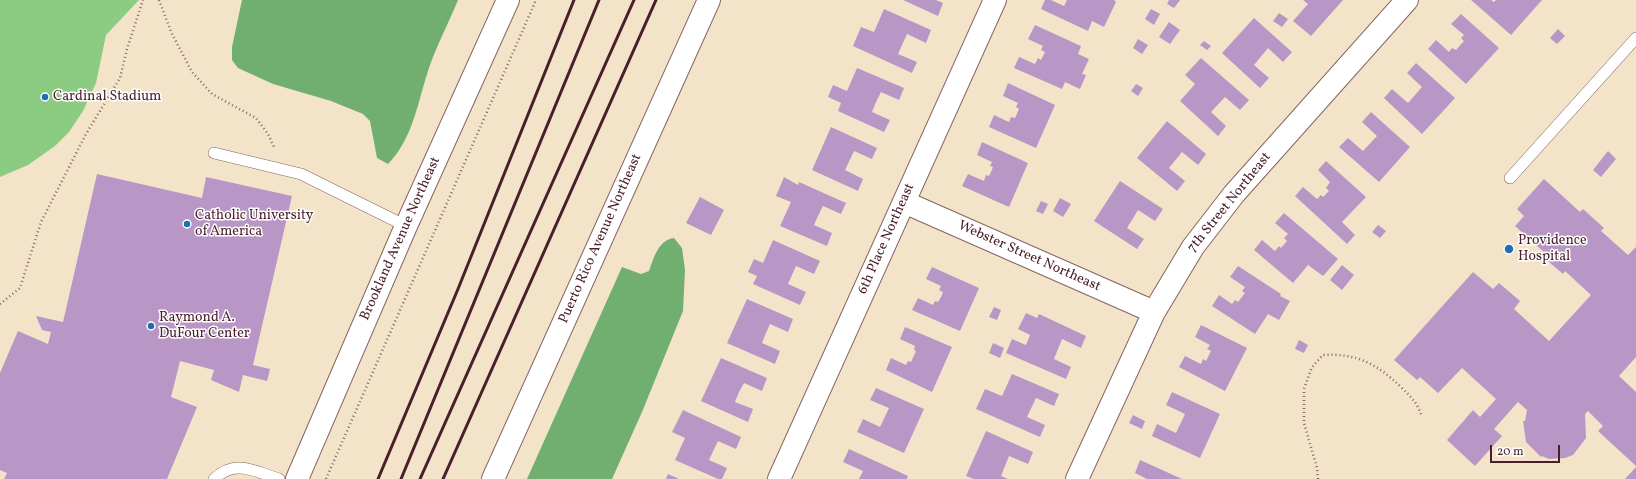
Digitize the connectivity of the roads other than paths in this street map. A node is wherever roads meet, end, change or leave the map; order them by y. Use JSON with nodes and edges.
{"nodes":[{"id":1,"x":508,"y":0,"type":"edge"},
{"id":2,"x":709,"y":0,"type":"edge"},
{"id":3,"x":995,"y":0,"type":"edge"},
{"id":4,"x":1407,"y":0,"type":"edge"},
{"id":5,"x":1636,"y":38,"type":"edge"},
{"id":6,"x":214,"y":153,"type":"dead end"},
{"id":7,"x":1510,"y":178,"type":"dead end"},
{"id":8,"x":904,"y":202,"type":"junction"},
{"id":9,"x":406,"y":226,"type":"junction"},
{"id":10,"x":1154,"y":312,"type":"junction"},
{"id":11,"x":214,"y":479,"type":"edge"},
{"id":12,"x":279,"y":479,"type":"edge"},
{"id":13,"x":297,"y":479,"type":"edge"},
{"id":14,"x":493,"y":479,"type":"edge"},
{"id":15,"x":779,"y":479,"type":"edge"},
{"id":16,"x":1077,"y":479,"type":"edge"}],
"edges":[{"from":1,"to":9,"type":"street","name":"Brookland Avenue Northeast"},
{"from":2,"to":14,"type":"street","name":"Puerto Rico Avenue Northeast"},
{"from":3,"to":8,"type":"street","name":"6th Place Northeast"},
{"from":4,"to":10,"type":"street","name":"7th Street Northeast"},
{"from":5,"to":7,"type":"lane"},
{"from":6,"to":9,"type":"lane"},
{"from":8,"to":10,"type":"street","name":"Webster Street Northeast"},
{"from":8,"to":15,"type":"street","name":"6th Place Northeast"},
{"from":9,"to":13,"type":"street","name":"Brookland Avenue Northeast"},
{"from":10,"to":16,"type":"street","name":"7th Street Northeast"},
{"from":11,"to":12,"type":"lane"}]}
